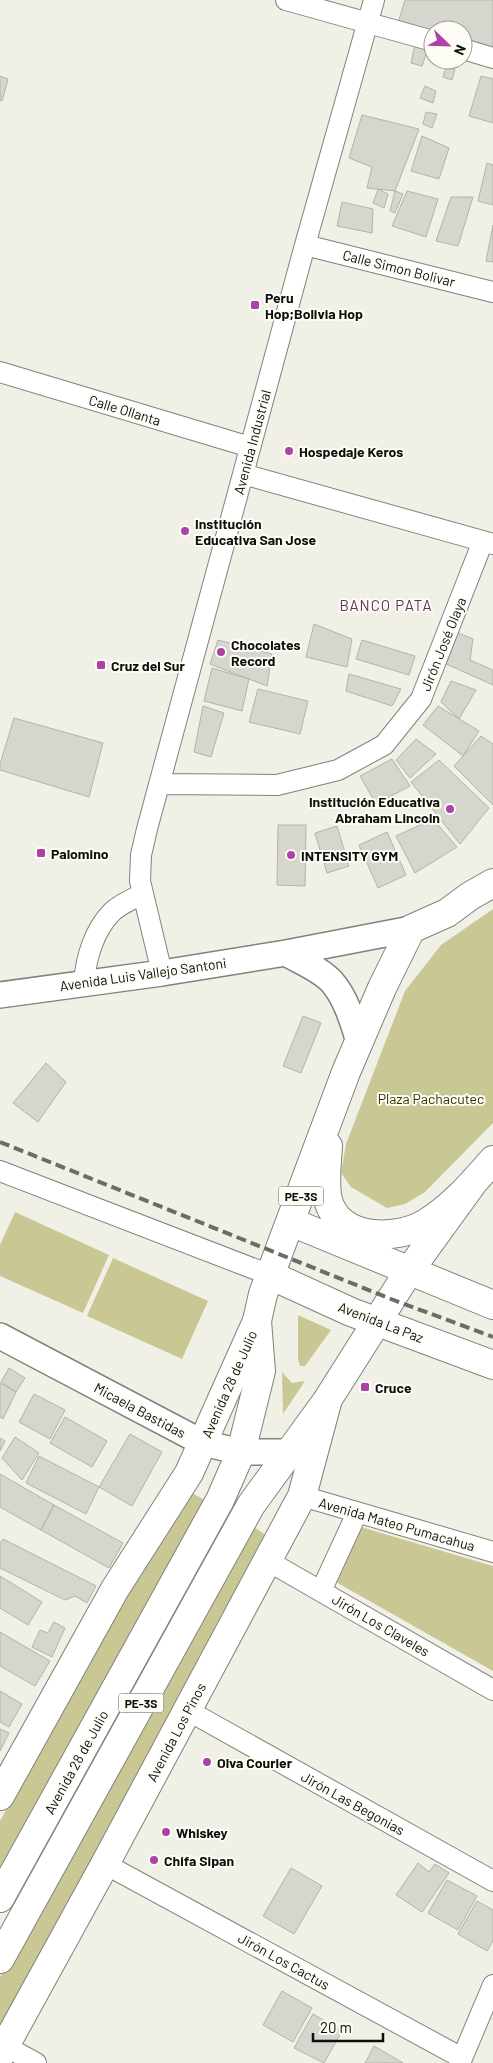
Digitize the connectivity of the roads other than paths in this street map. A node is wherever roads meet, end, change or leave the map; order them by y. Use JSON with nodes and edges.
{"nodes":[{"id":1,"x":286,"y":0,"type":"edge"},
{"id":2,"x":374,"y":0,"type":"edge"},
{"id":3,"x":368,"y":22,"type":"junction"},
{"id":4,"x":423,"y":38,"type":"edge"},
{"id":5,"x":473,"y":52,"type":"edge"},
{"id":6,"x":493,"y":58,"type":"edge"},
{"id":7,"x":305,"y":245,"type":"junction"},
{"id":8,"x":493,"y":292,"type":"edge"},
{"id":9,"x":0,"y":372,"type":"edge"},
{"id":10,"x":250,"y":447,"type":"junction"},
{"id":11,"x":244,"y":474,"type":"junction"},
{"id":12,"x":488,"y":542,"type":"edge"},
{"id":13,"x":160,"y":784,"type":"junction"},
{"id":14,"x":493,"y":868,"type":"edge"},
{"id":15,"x":493,"y":883,"type":"edge"},
{"id":16,"x":142,"y":894,"type":"junction"},
{"id":17,"x":447,"y":913,"type":"junction"},
{"id":18,"x":412,"y":928,"type":"junction"},
{"id":19,"x":286,"y":953,"type":"junction"},
{"id":20,"x":162,"y":973,"type":"junction"},
{"id":21,"x":84,"y":982,"type":"junction"},
{"id":22,"x":0,"y":995,"type":"edge"},
{"id":23,"x":359,"y":1042,"type":"junction"},
{"id":24,"x":346,"y":1072,"type":"junction"},
{"id":25,"x":493,"y":1160,"type":"edge"},
{"id":26,"x":0,"y":1171,"type":"edge"},
{"id":27,"x":475,"y":1180,"type":"junction"},
{"id":28,"x":291,"y":1222,"type":"junction"},
{"id":29,"x":409,"y":1272,"type":"junction"},
{"id":30,"x":270,"y":1275,"type":"junction"},
{"id":31,"x":493,"y":1305,"type":"edge"},
{"id":32,"x":257,"y":1320,"type":"junction"},
{"id":33,"x":378,"y":1321,"type":"junction"},
{"id":34,"x":0,"y":1336,"type":"edge"},
{"id":35,"x":493,"y":1365,"type":"edge"},
{"id":36,"x":328,"y":1399,"type":"junction"},
{"id":37,"x":203,"y":1443,"type":"junction"},
{"id":38,"x":241,"y":1452,"type":"junction"},
{"id":39,"x":290,"y":1452,"type":"junction"},
{"id":40,"x":302,"y":1496,"type":"junction"},
{"id":41,"x":358,"y":1513,"type":"junction"},
{"id":42,"x":493,"y":1552,"type":"edge"},
{"id":43,"x":268,"y":1561,"type":"junction"},
{"id":44,"x":321,"y":1591,"type":"junction"},
{"id":45,"x":493,"y":1690,"type":"edge"},
{"id":46,"x":187,"y":1710,"type":"junction"},
{"id":47,"x":0,"y":1796,"type":"edge"},
{"id":48,"x":105,"y":1864,"type":"junction"},
{"id":49,"x":493,"y":1881,"type":"edge"},
{"id":50,"x":0,"y":1898,"type":"edge"},
{"id":51,"x":0,"y":1958,"type":"edge"},
{"id":52,"x":493,"y":1985,"type":"edge"},
{"id":53,"x":3,"y":2050,"type":"edge"},
{"id":54,"x":461,"y":2061,"type":"edge"},
{"id":55,"x":36,"y":2063,"type":"edge"}],
"edges":[{"from":1,"to":3,"type":"street"},
{"from":2,"to":3,"type":"street","name":"Avenida Industrial"},
{"from":3,"to":4,"type":"street"},
{"from":3,"to":7,"type":"street","name":"Avenida Industrial"},
{"from":5,"to":6,"type":"street"},
{"from":7,"to":8,"type":"street","name":"Calle Simon Bolivar"},
{"from":7,"to":10,"type":"street","name":"Avenida Industrial"},
{"from":9,"to":10,"type":"street","name":"Calle Ollanta"},
{"from":10,"to":11,"type":"street","name":"Avenida Industrial"},
{"from":11,"to":12,"type":"street"},
{"from":11,"to":13,"type":"street","name":"Avenida Industrial"},
{"from":12,"to":13,"type":"street","name":"Jirón José Olaya"},
{"from":13,"to":16,"type":"street","name":"Avenida Industrial"},
{"from":14,"to":17,"type":"street"},
{"from":15,"to":17,"type":"main road"},
{"from":16,"to":20,"type":"street","name":"Avenida Industrial"},
{"from":16,"to":21,"type":"street"},
{"from":17,"to":18,"type":"main road"},
{"from":18,"to":19,"type":"street","name":"Avenida Luis Vallejo Santoni"},
{"from":18,"to":23,"type":"main road","number":"PE-3S"},
{"from":19,"to":20,"type":"street","name":"Avenida Luis Vallejo Santoni"},
{"from":19,"to":23,"type":"street"},
{"from":20,"to":21,"type":"street","name":"Avenida Luis Vallejo Santoni"},
{"from":21,"to":22,"type":"street","name":"Avenida Luis Vallejo Santoni"},
{"from":23,"to":24,"type":"main road","number":"PE-3S"},
{"from":24,"to":27,"type":"main road"},
{"from":24,"to":28,"type":"main road","number":"PE-3S"},
{"from":25,"to":27,"type":"main road","number":"PE-3S"},
{"from":26,"to":30,"type":"street"},
{"from":27,"to":29,"type":"main road","number":"PE-3S"},
{"from":28,"to":29,"type":"main road"},
{"from":28,"to":30,"type":"main road","number":"PE-3S"},
{"from":29,"to":31,"type":"main road"},
{"from":29,"to":33,"type":"main road","number":"PE-3S"},
{"from":30,"to":32,"type":"main road","number":"PE-3S"},
{"from":30,"to":33,"type":"main road","name":"Avenida La Paz"},
{"from":32,"to":37,"type":"main road","name":"Avenida 28 de Julio"},
{"from":32,"to":38,"type":"main road","name":"Avenida 28 de Julio","number":"PE-3S"},
{"from":33,"to":35,"type":"main road","name":"Avenida La Paz"},
{"from":33,"to":36,"type":"main road","number":"PE-3S"},
{"from":34,"to":37,"type":"street","name":"Micaela Bastidas"},
{"from":36,"to":39,"type":"main road","name":"Avenida 28 de Julio","number":"PE-3S"},
{"from":36,"to":40,"type":"main road","name":"Avenida Los Pinos"},
{"from":37,"to":38,"type":"street","name":"Micaela Bastidas"},
{"from":37,"to":47,"type":"main road","name":"Avenida 28 de Julio"},
{"from":38,"to":39,"type":"street","name":"Micaela Bastidas"},
{"from":38,"to":50,"type":"main road","name":"Avenida 28 de Julio","number":"PE-3S"},
{"from":39,"to":51,"type":"main road","name":"Avenida 28 de Julio","number":"PE-3S"},
{"from":40,"to":41,"type":"street","name":"Avenida Mateo Pumacahua"},
{"from":40,"to":43,"type":"main road","name":"Avenida Los Pinos"},
{"from":41,"to":42,"type":"street","name":"Avenida Mateo Pumacahua"},
{"from":41,"to":44,"type":"street"},
{"from":43,"to":44,"type":"street","name":"Jirón Los Claveles"},
{"from":43,"to":46,"type":"main road","name":"Avenida Los Pinos"},
{"from":44,"to":45,"type":"street","name":"Jirón Los Claveles"},
{"from":46,"to":48,"type":"main road","name":"Avenida Los Pinos"},
{"from":46,"to":49,"type":"street","name":"Jirón Las Begonias"},
{"from":48,"to":53,"type":"main road","name":"Avenida Los Pinos"},
{"from":48,"to":54,"type":"street","name":"Jirón Los Cactus"},
{"from":52,"to":54,"type":"street"},
{"from":53,"to":55,"type":"street"}]}
